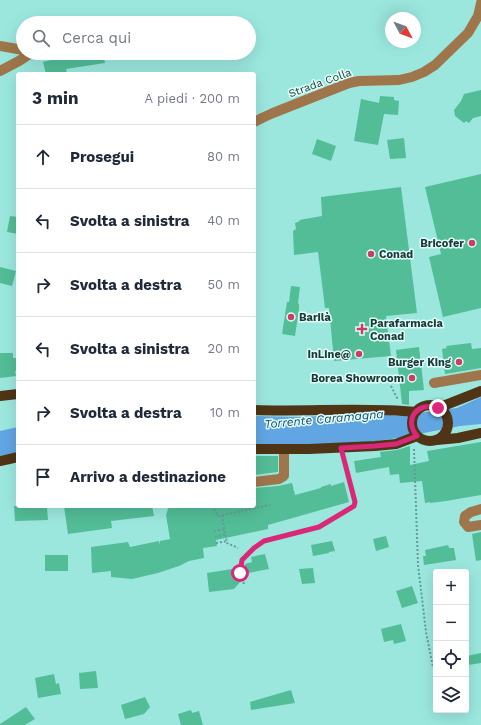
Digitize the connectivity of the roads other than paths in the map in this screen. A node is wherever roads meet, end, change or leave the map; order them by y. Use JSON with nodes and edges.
{"nodes":[{"id":1,"x":481,"y":3,"type":"edge"},
{"id":2,"x":0,"y":46,"type":"edge"},
{"id":3,"x":16,"y":49,"type":"edge"},
{"id":4,"x":22,"y":60,"type":"edge"},
{"id":5,"x":0,"y":71,"type":"edge"},
{"id":6,"x":256,"y":121,"type":"edge"},
{"id":7,"x":481,"y":375,"type":"edge"},
{"id":8,"x":434,"y":383,"type":"dead end"},
{"id":9,"x":481,"y":391,"type":"edge"},
{"id":10,"x":16,"y":394,"type":"edge"},
{"id":11,"x":0,"y":396,"type":"edge"},
{"id":12,"x":438,"y":408,"type":"junction"},
{"id":13,"x":256,"y":410,"type":"edge"},
{"id":14,"x":416,"y":412,"type":"junction"},
{"id":15,"x":447,"y":429,"type":"junction"},
{"id":16,"x":481,"y":433,"type":"edge"},
{"id":17,"x":415,"y":437,"type":"junction"},
{"id":18,"x":458,"y":438,"type":"junction"},
{"id":19,"x":437,"y":440,"type":"junction"},
{"id":20,"x":256,"y":449,"type":"edge"},
{"id":21,"x":284,"y":449,"type":"junction"},
{"id":22,"x":16,"y":457,"type":"edge"},
{"id":23,"x":0,"y":461,"type":"edge"},
{"id":24,"x":256,"y":482,"type":"edge"},
{"id":25,"x":481,"y":509,"type":"edge"},
{"id":26,"x":481,"y":525,"type":"edge"}],
"edges":[{"from":1,"to":6,"type":"street","name":"Strada Colla"},
{"from":2,"to":3,"type":"street"},
{"from":4,"to":5,"type":"street"},
{"from":7,"to":8,"type":"street"},
{"from":9,"to":12,"type":"main road"},
{"from":10,"to":11,"type":"main road"},
{"from":12,"to":14,"type":"main road"},
{"from":12,"to":15,"type":"main road"},
{"from":13,"to":14,"type":"main road"},
{"from":14,"to":17,"type":"main road"},
{"from":15,"to":18,"type":"main road"},
{"from":15,"to":19,"type":"main road"},
{"from":16,"to":18,"type":"main road"},
{"from":17,"to":19,"type":"main road"},
{"from":17,"to":21,"type":"main road"},
{"from":18,"to":19,"type":"main road"},
{"from":20,"to":21,"type":"main road"},
{"from":21,"to":24,"type":"street"},
{"from":22,"to":23,"type":"main road"},
{"from":25,"to":26,"type":"street"}]}
